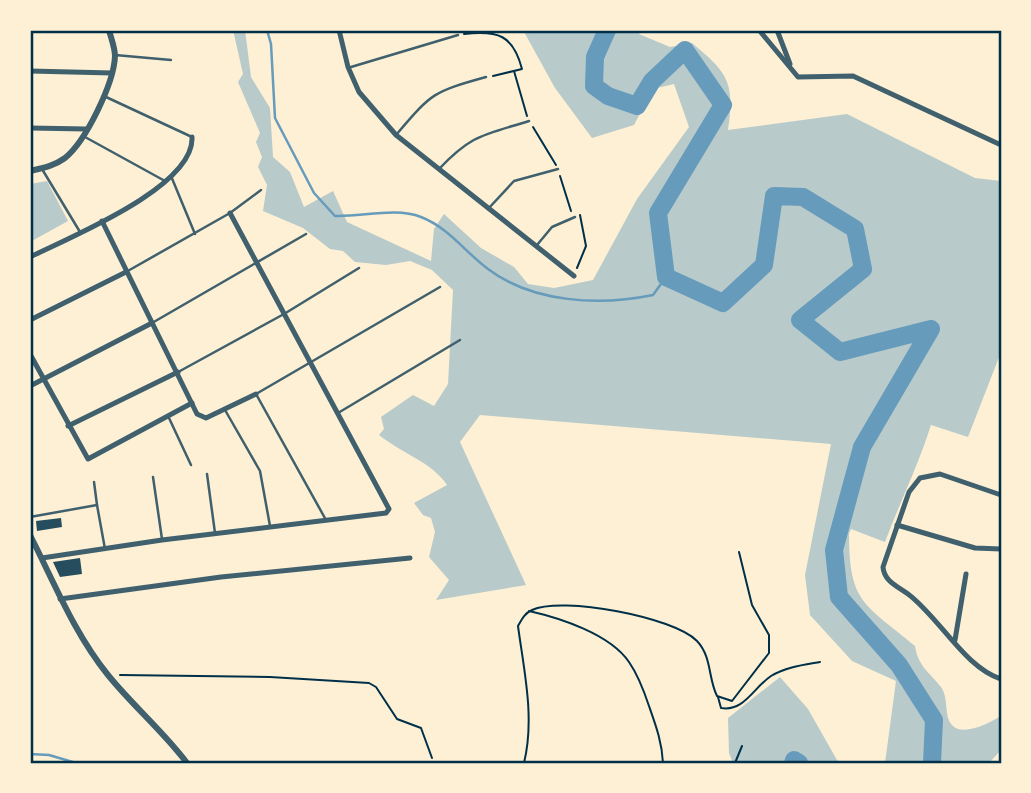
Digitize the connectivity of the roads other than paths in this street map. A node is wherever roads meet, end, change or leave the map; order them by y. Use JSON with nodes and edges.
{"nodes":[{"id":1,"x":109,"y":30,"type":"edge"},
{"id":2,"x":339,"y":30,"type":"edge"},
{"id":3,"x":759,"y":30,"type":"edge"},
{"id":4,"x":777,"y":30,"type":"edge"},
{"id":5,"x":458,"y":35,"type":"road end"},
{"id":6,"x":116,"y":55,"type":"junction"},
{"id":7,"x":171,"y":60,"type":"dead end"},
{"id":8,"x":348,"y":67,"type":"junction"},
{"id":9,"x":792,"y":70,"type":"junction"},
{"id":10,"x":30,"y":71,"type":"edge"},
{"id":11,"x":111,"y":73,"type":"junction"},
{"id":12,"x":486,"y":77,"type":"road end"},
{"id":13,"x":104,"y":96,"type":"junction"},
{"id":14,"x":529,"y":121,"type":"dead end"},
{"id":15,"x":30,"y":128,"type":"edge"},
{"id":16,"x":84,"y":132,"type":"junction"},
{"id":17,"x":396,"y":135,"type":"junction"},
{"id":18,"x":192,"y":137,"type":"joint"},
{"id":19,"x":1001,"y":145,"type":"edge"},
{"id":20,"x":42,"y":169,"type":"junction"},
{"id":21,"x":558,"y":169,"type":"dead end"},
{"id":22,"x":437,"y":170,"type":"junction"},
{"id":23,"x":30,"y":171,"type":"edge"},
{"id":24,"x":171,"y":175,"type":"junction"},
{"id":25,"x":165,"y":181,"type":"junction"},
{"id":26,"x":261,"y":190,"type":"dead end"},
{"id":27,"x":487,"y":210,"type":"junction"},
{"id":28,"x":230,"y":213,"type":"junction"},
{"id":29,"x":575,"y":217,"type":"dead end"},
{"id":30,"x":103,"y":221,"type":"junction"},
{"id":31,"x":80,"y":232,"type":"junction"},
{"id":32,"x":195,"y":234,"type":"junction"},
{"id":33,"x":306,"y":234,"type":"dead end"},
{"id":34,"x":535,"y":247,"type":"junction"},
{"id":35,"x":30,"y":257,"type":"edge"},
{"id":36,"x":257,"y":264,"type":"junction"},
{"id":37,"x":359,"y":268,"type":"dead end"},
{"id":38,"x":126,"y":272,"type":"junction"},
{"id":39,"x":574,"y":276,"type":"dead end"},
{"id":40,"x":440,"y":287,"type":"dead end"},
{"id":41,"x":284,"y":314,"type":"junction"},
{"id":42,"x":30,"y":320,"type":"edge"},
{"id":43,"x":152,"y":323,"type":"junction"},
{"id":44,"x":460,"y":340,"type":"dead end"},
{"id":45,"x":30,"y":354,"type":"edge"},
{"id":46,"x":310,"y":365,"type":"junction"},
{"id":47,"x":178,"y":372,"type":"junction"},
{"id":48,"x":41,"y":379,"type":"junction"},
{"id":49,"x":30,"y":386,"type":"edge"},
{"id":50,"x":256,"y":394,"type":"junction"},
{"id":51,"x":192,"y":403,"type":"junction"},
{"id":52,"x":225,"y":409,"type":"junction"},
{"id":53,"x":338,"y":413,"type":"junction"},
{"id":54,"x":167,"y":415,"type":"junction"},
{"id":55,"x":68,"y":426,"type":"junction"},
{"id":56,"x":191,"y":465,"type":"dead end"},
{"id":57,"x":207,"y":474,"type":"dead end"},
{"id":58,"x":153,"y":477,"type":"dead end"},
{"id":59,"x":94,"y":482,"type":"dead end"},
{"id":60,"x":1001,"y":495,"type":"edge"},
{"id":61,"x":97,"y":505,"type":"junction"},
{"id":62,"x":30,"y":517,"type":"edge"},
{"id":63,"x":326,"y":520,"type":"junction"},
{"id":64,"x":897,"y":525,"type":"junction"},
{"id":65,"x":270,"y":526,"type":"junction"},
{"id":66,"x":215,"y":533,"type":"junction"},
{"id":67,"x":30,"y":534,"type":"edge"},
{"id":68,"x":162,"y":540,"type":"junction"},
{"id":69,"x":105,"y":549,"type":"junction"},
{"id":70,"x":1001,"y":549,"type":"edge"},
{"id":71,"x":42,"y":558,"type":"junction"},
{"id":72,"x":410,"y":558,"type":"dead end"},
{"id":73,"x":966,"y":574,"type":"dead end"},
{"id":74,"x":60,"y":599,"type":"junction"},
{"id":75,"x":955,"y":641,"type":"junction"},
{"id":76,"x":1001,"y":679,"type":"edge"},
{"id":77,"x":187,"y":763,"type":"edge"}],
"edges":[{"from":1,"to":6,"type":"street"},
{"from":2,"to":8,"type":"street"},
{"from":3,"to":9,"type":"street"},
{"from":4,"to":9,"type":"street"},
{"from":5,"to":8,"type":"lane"},
{"from":6,"to":7,"type":"lane"},
{"from":6,"to":11,"type":"street"},
{"from":8,"to":17,"type":"street"},
{"from":9,"to":19,"type":"street"},
{"from":10,"to":11,"type":"street"},
{"from":11,"to":13,"type":"street"},
{"from":12,"to":17,"type":"lane"},
{"from":13,"to":16,"type":"street"},
{"from":13,"to":18,"type":"lane"},
{"from":14,"to":22,"type":"lane"},
{"from":15,"to":16,"type":"street"},
{"from":16,"to":20,"type":"street"},
{"from":16,"to":25,"type":"lane"},
{"from":17,"to":22,"type":"street"},
{"from":18,"to":24,"type":"street"},
{"from":20,"to":23,"type":"street"},
{"from":20,"to":31,"type":"lane"},
{"from":21,"to":27,"type":"lane"},
{"from":22,"to":27,"type":"street"},
{"from":24,"to":25,"type":"street"},
{"from":24,"to":32,"type":"lane"},
{"from":25,"to":30,"type":"street"},
{"from":26,"to":28,"type":"lane"},
{"from":27,"to":34,"type":"street"},
{"from":28,"to":32,"type":"lane"},
{"from":28,"to":36,"type":"street"},
{"from":29,"to":34,"type":"lane"},
{"from":30,"to":31,"type":"street"},
{"from":30,"to":38,"type":"street"},
{"from":31,"to":35,"type":"street"},
{"from":32,"to":38,"type":"lane"},
{"from":33,"to":36,"type":"lane"},
{"from":34,"to":39,"type":"street"},
{"from":36,"to":41,"type":"street"},
{"from":36,"to":43,"type":"lane"},
{"from":37,"to":41,"type":"lane"},
{"from":38,"to":42,"type":"street"},
{"from":38,"to":43,"type":"street"},
{"from":40,"to":46,"type":"lane"},
{"from":41,"to":46,"type":"street"},
{"from":41,"to":47,"type":"lane"},
{"from":43,"to":47,"type":"street"},
{"from":43,"to":48,"type":"street"},
{"from":44,"to":53,"type":"lane"},
{"from":45,"to":48,"type":"street"},
{"from":46,"to":50,"type":"lane"},
{"from":46,"to":53,"type":"street"},
{"from":47,"to":51,"type":"street"},
{"from":47,"to":55,"type":"street"},
{"from":48,"to":49,"type":"street"},
{"from":48,"to":55,"type":"street"},
{"from":50,"to":52,"type":"street"},
{"from":50,"to":63,"type":"lane"},
{"from":51,"to":52,"type":"street"},
{"from":51,"to":54,"type":"street"},
{"from":52,"to":65,"type":"lane"},
{"from":53,"to":63,"type":"street"},
{"from":54,"to":55,"type":"street"},
{"from":54,"to":56,"type":"lane"},
{"from":57,"to":66,"type":"lane"},
{"from":58,"to":68,"type":"lane"},
{"from":59,"to":61,"type":"lane"},
{"from":60,"to":64,"type":"street"},
{"from":61,"to":62,"type":"lane"},
{"from":61,"to":69,"type":"lane"},
{"from":63,"to":65,"type":"street"},
{"from":64,"to":70,"type":"street"},
{"from":64,"to":75,"type":"street"},
{"from":65,"to":66,"type":"street"},
{"from":66,"to":68,"type":"street"},
{"from":67,"to":71,"type":"street"},
{"from":68,"to":69,"type":"street"},
{"from":69,"to":71,"type":"street"},
{"from":71,"to":74,"type":"street"},
{"from":72,"to":74,"type":"street"},
{"from":73,"to":75,"type":"street"},
{"from":74,"to":77,"type":"street"},
{"from":75,"to":76,"type":"street"}]}
